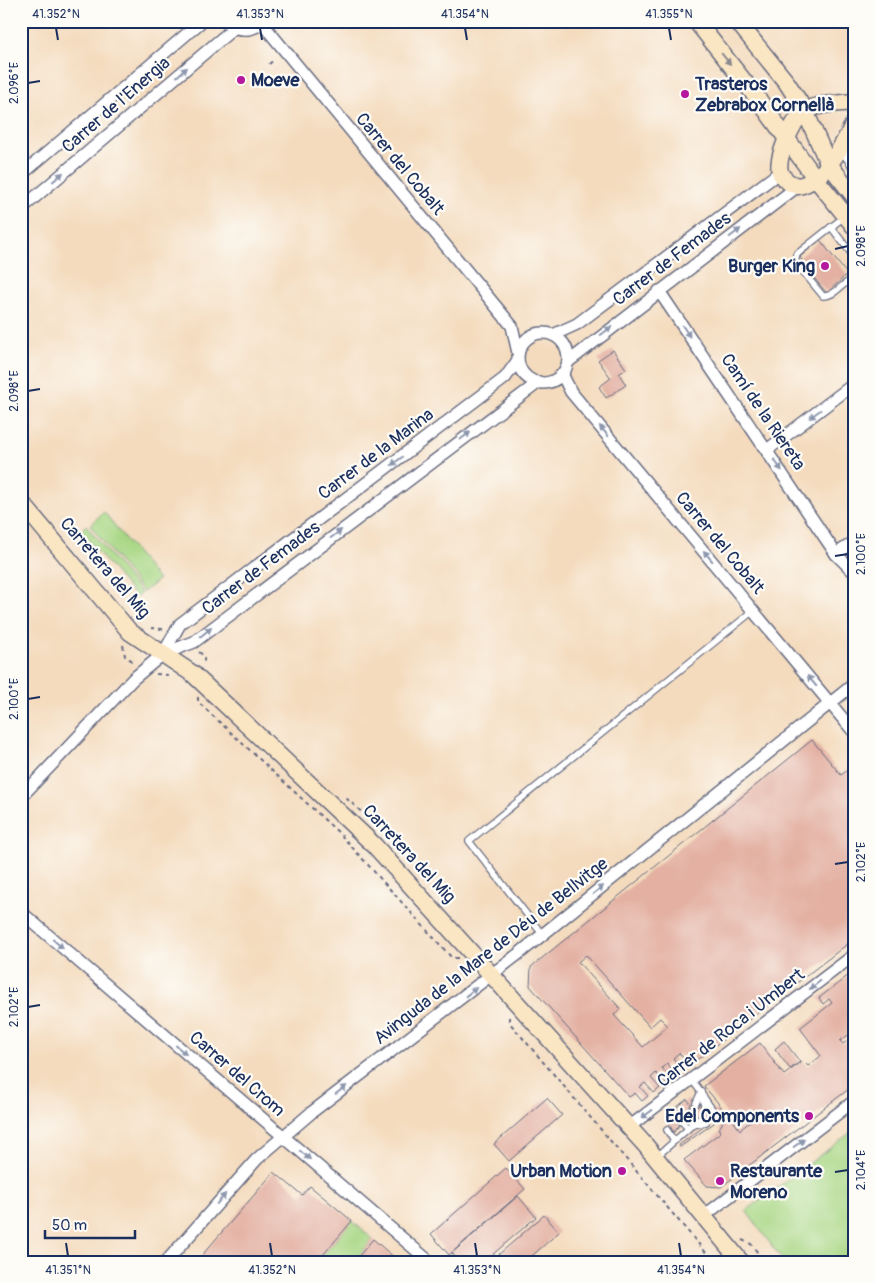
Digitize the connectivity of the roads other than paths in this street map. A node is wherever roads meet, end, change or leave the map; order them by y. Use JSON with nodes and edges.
{"nodes":[{"id":1,"x":202,"y":21,"type":"edge"},
{"id":2,"x":696,"y":21,"type":"edge"},
{"id":3,"x":737,"y":21,"type":"edge"},
{"id":4,"x":263,"y":22,"type":"edge"},
{"id":5,"x":230,"y":25,"type":"edge"},
{"id":6,"x":854,"y":102,"type":"edge"},
{"id":7,"x":830,"y":106,"type":"junction"},
{"id":8,"x":805,"y":111,"type":"junction"},
{"id":9,"x":850,"y":133,"type":"edge"},
{"id":10,"x":788,"y":138,"type":"junction"},
{"id":11,"x":828,"y":164,"type":"junction"},
{"id":12,"x":854,"y":164,"type":"edge"},
{"id":13,"x":780,"y":172,"type":"junction"},
{"id":14,"x":21,"y":175,"type":"edge"},
{"id":15,"x":816,"y":179,"type":"junction"},
{"id":16,"x":798,"y":186,"type":"junction"},
{"id":17,"x":854,"y":196,"type":"edge"},
{"id":18,"x":21,"y":209,"type":"edge"},
{"id":19,"x":850,"y":221,"type":"edge"},
{"id":20,"x":831,"y":227,"type":"junction"},
{"id":21,"x":854,"y":257,"type":"edge"},
{"id":22,"x":854,"y":279,"type":"edge"},
{"id":23,"x":659,"y":291,"type":"junction"},
{"id":24,"x":512,"y":326,"type":"junction"},
{"id":25,"x":534,"y":334,"type":"junction"},
{"id":26,"x":553,"y":335,"type":"junction"},
{"id":27,"x":518,"y":357,"type":"junction"},
{"id":28,"x":568,"y":362,"type":"junction"},
{"id":29,"x":562,"y":374,"type":"junction"},
{"id":30,"x":539,"y":382,"type":"junction"},
{"id":31,"x":854,"y":384,"type":"edge"},
{"id":32,"x":767,"y":450,"type":"junction"},
{"id":33,"x":21,"y":502,"type":"edge"},
{"id":34,"x":854,"y":542,"type":"edge"},
{"id":35,"x":836,"y":554,"type":"junction"},
{"id":36,"x":854,"y":572,"type":"edge"},
{"id":37,"x":753,"y":610,"type":"junction"},
{"id":38,"x":163,"y":654,"type":"junction"},
{"id":39,"x":854,"y":684,"type":"edge"},
{"id":40,"x":830,"y":703,"type":"junction"},
{"id":41,"x":854,"y":732,"type":"edge"},
{"id":42,"x":21,"y":797,"type":"edge"},
{"id":43,"x":21,"y":912,"type":"edge"},
{"id":44,"x":542,"y":934,"type":"junction"},
{"id":45,"x":854,"y":955,"type":"edge"},
{"id":46,"x":492,"y":975,"type":"junction"},
{"id":47,"x":692,"y":1080,"type":"junction"},
{"id":48,"x":701,"y":1092,"type":"junction"},
{"id":49,"x":854,"y":1101,"type":"edge"},
{"id":50,"x":681,"y":1121,"type":"dead end"},
{"id":51,"x":629,"y":1127,"type":"junction"},
{"id":52,"x":689,"y":1127,"type":"junction"},
{"id":53,"x":677,"y":1128,"type":"dead end"},
{"id":54,"x":667,"y":1130,"type":"dead end"},
{"id":55,"x":681,"y":1133,"type":"junction"},
{"id":56,"x":283,"y":1137,"type":"junction"},
{"id":57,"x":674,"y":1141,"type":"junction"},
{"id":58,"x":662,"y":1152,"type":"dead end"},
{"id":59,"x":704,"y":1216,"type":"junction"},
{"id":60,"x":166,"y":1262,"type":"edge"},
{"id":61,"x":430,"y":1262,"type":"edge"},
{"id":62,"x":741,"y":1262,"type":"edge"}],
"edges":[{"from":1,"to":14,"type":"street","name":"Carrer de l'Energia"},
{"from":2,"to":10,"type":"street","one_way":true},
{"from":3,"to":8,"type":"street"},
{"from":4,"to":5,"type":"street"},
{"from":4,"to":24,"type":"street","name":"Carrer del Cobalt"},
{"from":18,"to":5,"type":"street","name":"Carrer de l'Energia","one_way":true},
{"from":6,"to":7,"type":"street"},
{"from":7,"to":8,"type":"street"},
{"from":7,"to":9,"type":"street"},
{"from":8,"to":10,"type":"street"},
{"from":8,"to":11,"type":"street"},
{"from":9,"to":11,"type":"street"},
{"from":9,"to":12,"type":"street"},
{"from":10,"to":13,"type":"street"},
{"from":10,"to":15,"type":"street"},
{"from":11,"to":15,"type":"street"},
{"from":11,"to":17,"type":"street"},
{"from":13,"to":16,"type":"street"},
{"from":13,"to":26,"type":"street"},
{"from":15,"to":16,"type":"street"},
{"from":15,"to":19,"type":"street"},
{"from":23,"to":16,"type":"street","name":"Carrer de Femades","one_way":true},
{"from":19,"to":20,"type":"lane"},
{"from":20,"to":21,"type":"lane"},
{"from":20,"to":22,"type":"lane"},
{"from":28,"to":23,"type":"street","name":"Carrer de Femades","one_way":true},
{"from":23,"to":32,"type":"street","name":"Camí de la Riereta","one_way":true},
{"from":24,"to":25,"type":"street"},
{"from":24,"to":27,"type":"street","name":"Carrer del Cobalt"},
{"from":25,"to":26,"type":"street"},
{"from":25,"to":27,"type":"street"},
{"from":26,"to":28,"type":"street"},
{"from":27,"to":30,"type":"street"},
{"from":27,"to":38,"type":"street","name":"Carrer de la Marina","one_way":true},
{"from":28,"to":29,"type":"street"},
{"from":29,"to":30,"type":"street"},
{"from":37,"to":29,"type":"street","name":"Carrer del Cobalt","one_way":true},
{"from":38,"to":30,"type":"street","name":"Carrer de Femades","one_way":true},
{"from":31,"to":32,"type":"street","one_way":true},
{"from":32,"to":35,"type":"street","name":"Camí de la Riereta","one_way":true},
{"from":33,"to":38,"type":"street","name":"Carretera del Mig"},
{"from":34,"to":35,"type":"street"},
{"from":35,"to":36,"type":"street","name":"Camí de la Riereta"},
{"from":40,"to":37,"type":"street","name":"Carrer del Cobalt","one_way":true},
{"from":37,"to":44,"type":"lane"},
{"from":38,"to":42,"type":"street","name":"Carrer de Femades"},
{"from":38,"to":46,"type":"street","name":"Carretera del Mig"},
{"from":39,"to":40,"type":"street","name":"Avinguda de la Mare de Déu de Bellvitge"},
{"from":40,"to":41,"type":"street","name":"Carrer del Cobalt"},
{"from":44,"to":40,"type":"street","name":"Avinguda de la Mare de Déu de Bellvitge","one_way":true},
{"from":43,"to":56,"type":"street","name":"Carrer del Crom","one_way":true},
{"from":44,"to":46,"type":"street","name":"Avinguda de la Mare de Déu de Bellvitge"},
{"from":45,"to":47,"type":"street","name":"Carrer de Roca i Umbert","one_way":true},
{"from":46,"to":51,"type":"street","name":"Carretera del Mig"},
{"from":56,"to":46,"type":"street","name":"Avinguda de la Mare de Déu de Bellvitge","one_way":true},
{"from":47,"to":48,"type":"lane"},
{"from":47,"to":51,"type":"street","name":"Carrer de Roca i Umbert","one_way":true},
{"from":48,"to":48,"type":"lane"},
{"from":59,"to":49,"type":"street","one_way":true},
{"from":50,"to":52,"type":"lane"},
{"from":51,"to":59,"type":"street","name":"Carretera del Mig"},
{"from":52,"to":52,"type":"lane"},
{"from":52,"to":55,"type":"lane"},
{"from":53,"to":55,"type":"lane"},
{"from":54,"to":57,"type":"lane"},
{"from":55,"to":57,"type":"lane"},
{"from":60,"to":56,"type":"street","name":"Avinguda de la Mare de Déu de Bellvitge","one_way":true},
{"from":56,"to":61,"type":"street","name":"Carrer del Crom","one_way":true},
{"from":57,"to":58,"type":"lane"},
{"from":59,"to":62,"type":"street","name":"Carretera del Mig"}]}
